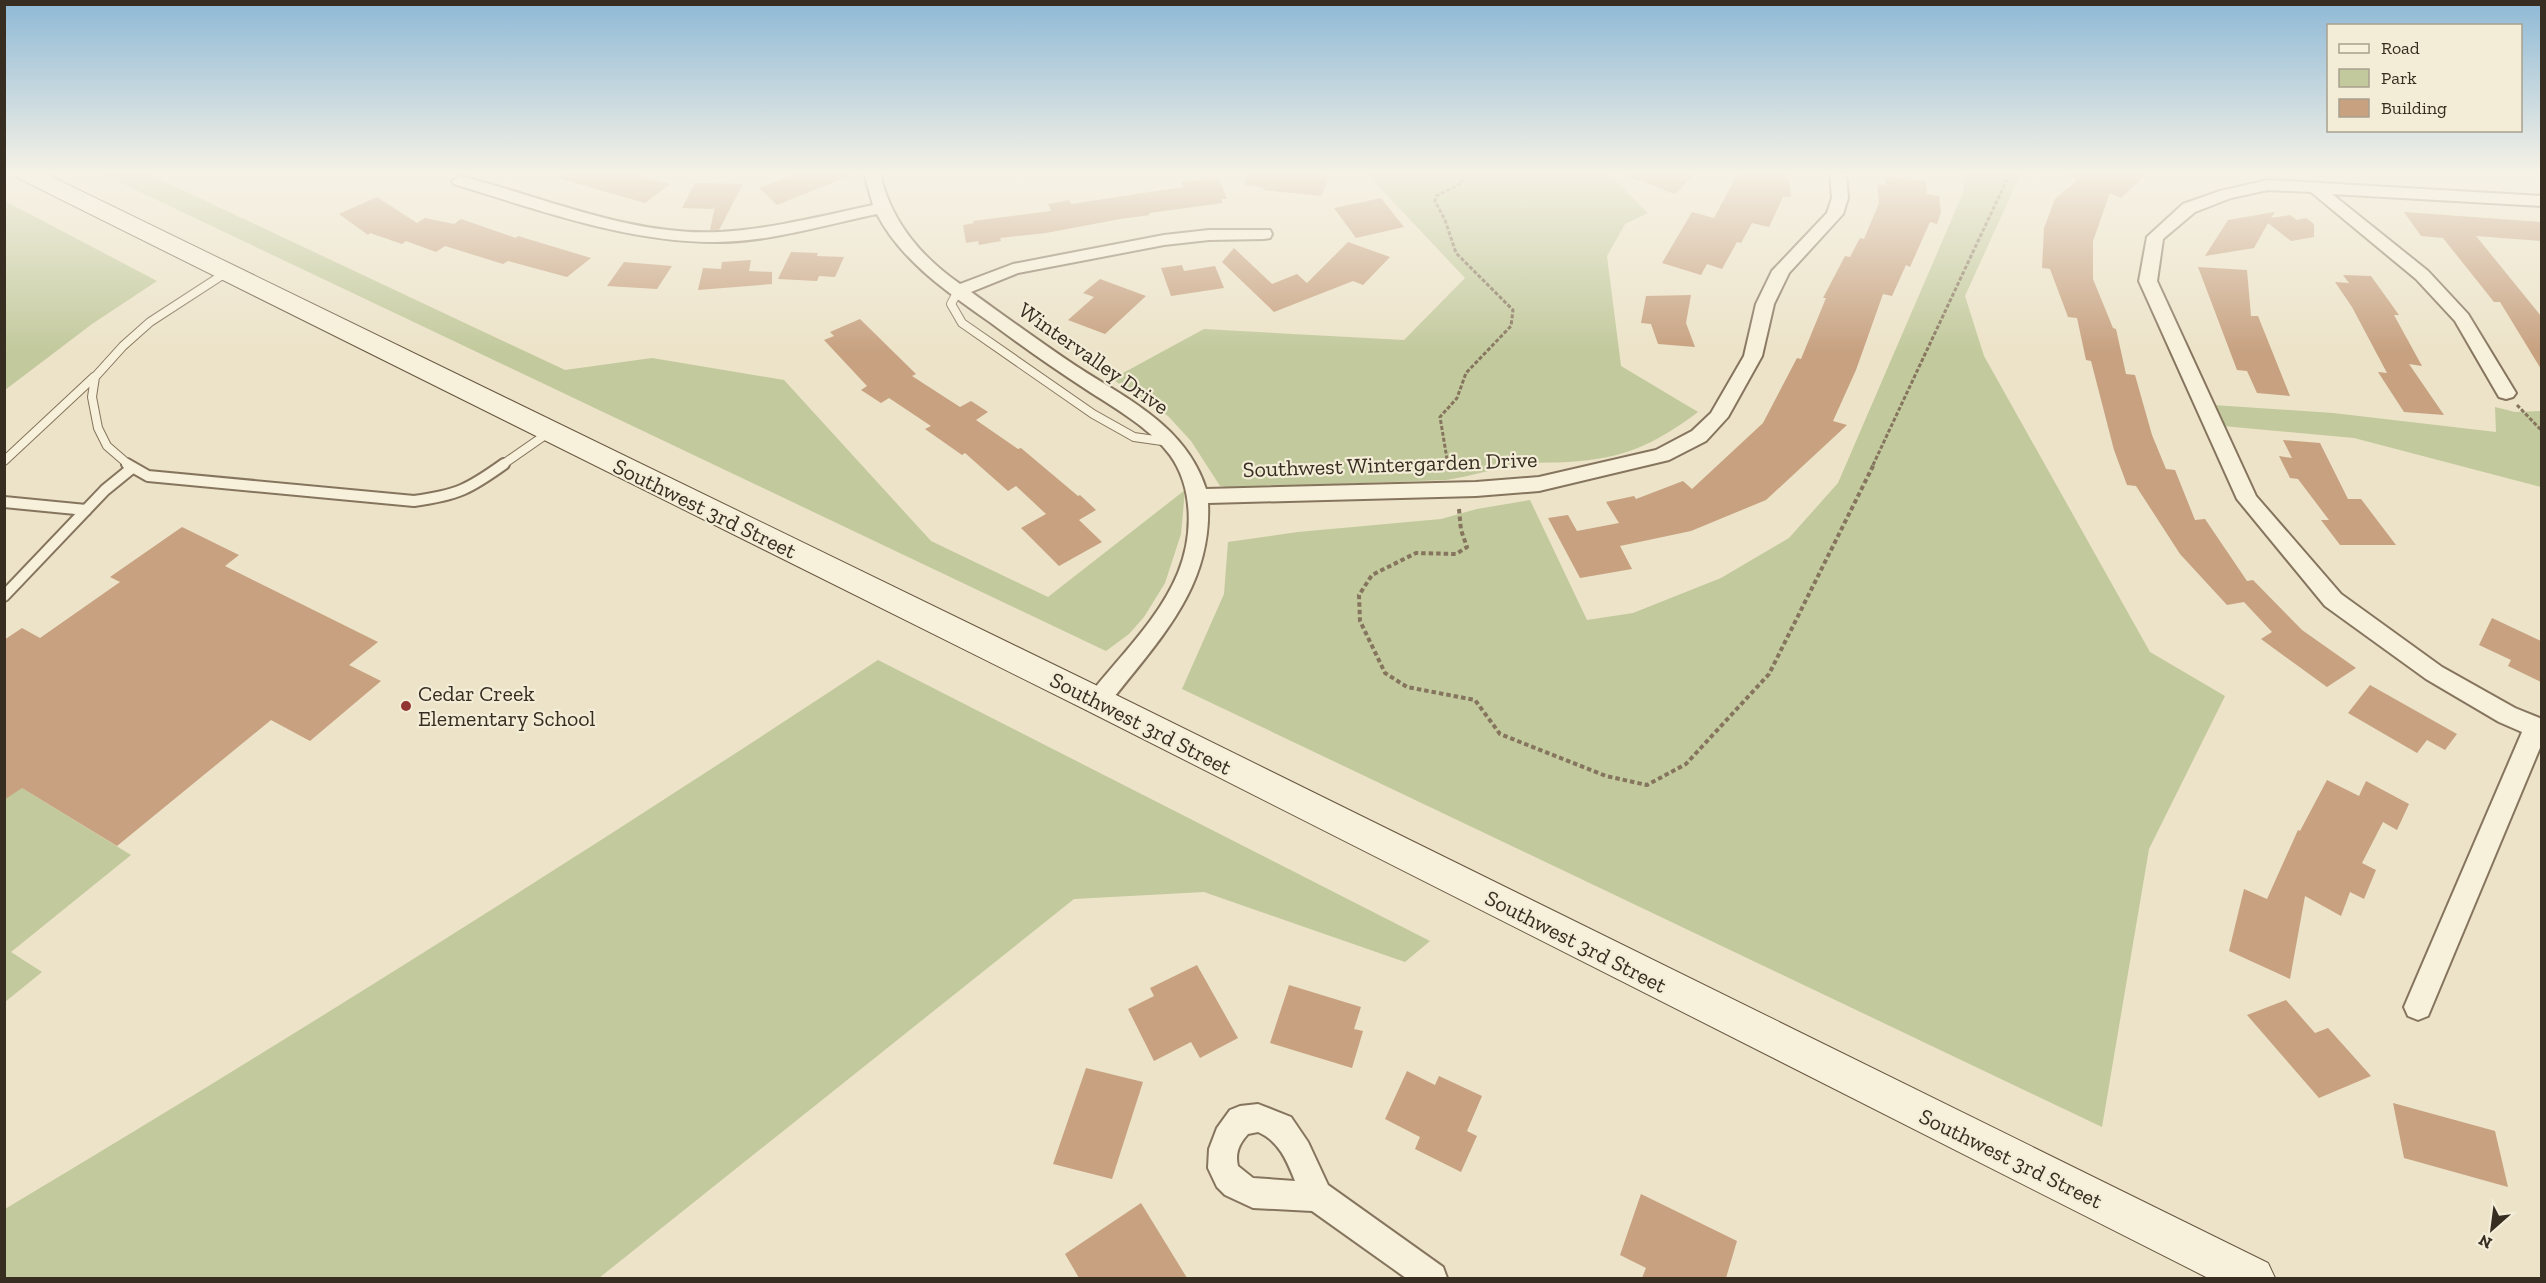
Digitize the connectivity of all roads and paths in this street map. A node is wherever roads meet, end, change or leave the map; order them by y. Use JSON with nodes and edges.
{"nodes":[{"id":1,"x":148,"y":233,"type":"edge"},
{"id":2,"x":659,"y":233,"type":"edge"},
{"id":3,"x":760,"y":233,"type":"edge"},
{"id":4,"x":896,"y":233,"type":"edge"},
{"id":5,"x":1449,"y":233,"type":"edge"},
{"id":6,"x":1817,"y":233,"type":"edge"},
{"id":7,"x":1982,"y":233,"type":"edge"},
{"id":8,"x":2160,"y":233,"type":"edge"},
{"id":9,"x":2372,"y":233,"type":"edge"},
{"id":10,"x":1264,"y":234,"type":"dead end"},
{"id":11,"x":227,"y":272,"type":"junction"},
{"id":12,"x":958,"y":291,"type":"junction"},
{"id":13,"x":94,"y":378,"type":"junction"},
{"id":14,"x":2506,"y":393,"type":"joint"},
{"id":15,"x":551,"y":431,"type":"junction"},
{"id":16,"x":2541,"y":431,"type":"edge"},
{"id":17,"x":4,"y":461,"type":"edge"},
{"id":18,"x":132,"y":468,"type":"junction"},
{"id":19,"x":1436,"y":490,"type":"junction"},
{"id":20,"x":1199,"y":496,"type":"junction"},
{"id":21,"x":4,"y":502,"type":"edge"},
{"id":22,"x":86,"y":510,"type":"junction"},
{"id":23,"x":4,"y":596,"type":"edge"},
{"id":24,"x":1098,"y":701,"type":"junction"},
{"id":25,"x":2538,"y":729,"type":"edge"},
{"id":26,"x":2418,"y":1007,"type":"dead end"},
{"id":27,"x":1317,"y":1196,"type":"dead end"},
{"id":28,"x":1432,"y":1278,"type":"edge"},
{"id":29,"x":2253,"y":1278,"type":"edge"}],
"edges":[{"from":1,"to":11,"type":"main road","name":"Southwest 3rd Street"},
{"from":2,"to":3,"type":"street"},
{"from":4,"to":12,"type":"street","name":"Wintervalley Drive"},
{"from":5,"to":19,"type":"path"},
{"from":6,"to":19,"type":"street","name":"Southwest Wintergarden Drive"},
{"from":7,"to":19,"type":"path"},
{"from":8,"to":25,"type":"street"},
{"from":9,"to":14,"type":"street"},
{"from":10,"to":12,"type":"street"},
{"from":11,"to":13,"type":"lane"},
{"from":11,"to":15,"type":"main road","name":"Southwest 3rd Street"},
{"from":12,"to":20,"type":"street","name":"Wintervalley Drive"},
{"from":13,"to":17,"type":"lane"},
{"from":13,"to":18,"type":"lane"},
{"from":14,"to":16,"type":"path"},
{"from":15,"to":18,"type":"lane"},
{"from":15,"to":24,"type":"main road","name":"Southwest 3rd Street"},
{"from":18,"to":22,"type":"lane"},
{"from":19,"to":20,"type":"street","name":"Southwest Wintergarden Drive"},
{"from":20,"to":24,"type":"street","name":"Wintervalley Drive"},
{"from":21,"to":22,"type":"lane"},
{"from":22,"to":23,"type":"lane"},
{"from":24,"to":29,"type":"main road","name":"Southwest 3rd Street"},
{"from":25,"to":26,"type":"street"},
{"from":27,"to":28,"type":"street"}]}
